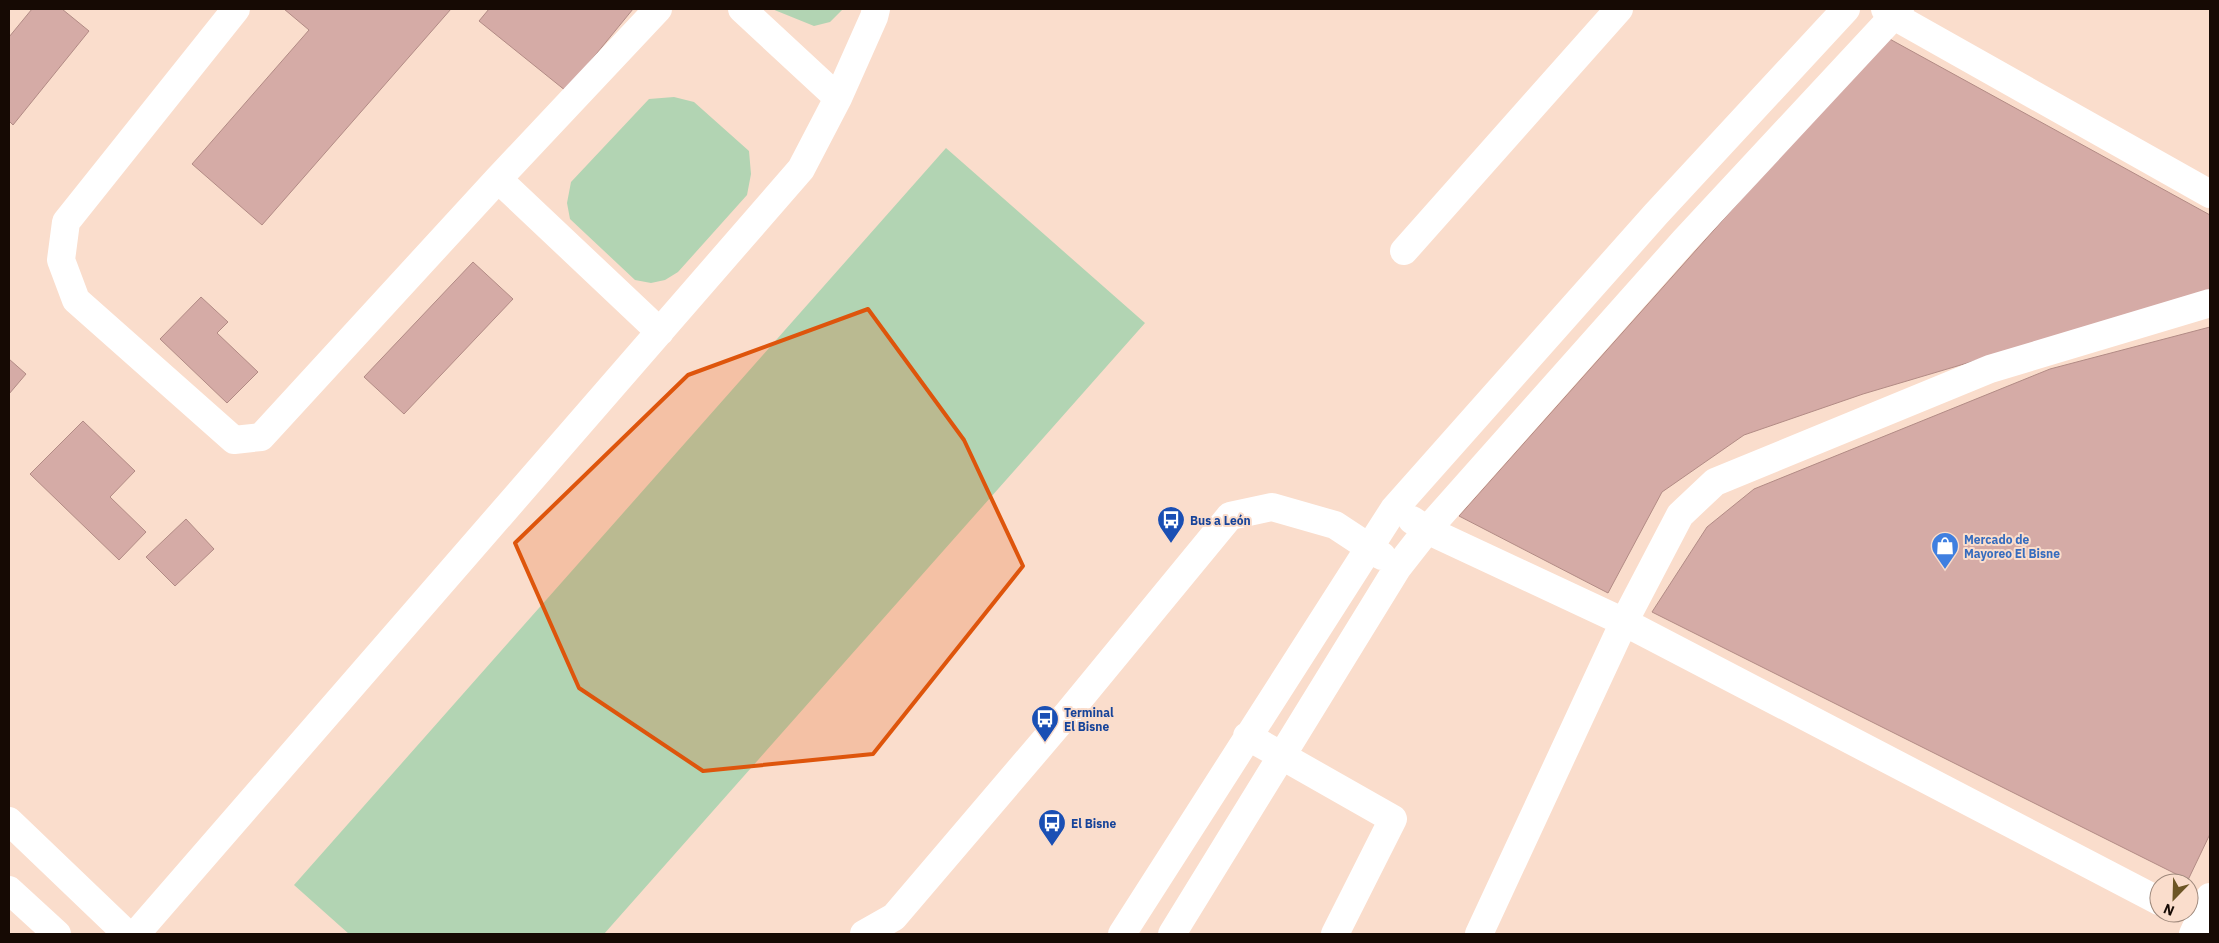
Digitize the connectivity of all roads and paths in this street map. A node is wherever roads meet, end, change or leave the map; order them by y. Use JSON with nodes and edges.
{"nodes":[{"id":1,"x":236,"y":9,"type":"edge"},
{"id":2,"x":658,"y":9,"type":"edge"},
{"id":3,"x":742,"y":9,"type":"edge"},
{"id":4,"x":876,"y":9,"type":"edge"},
{"id":5,"x":1619,"y":9,"type":"edge"},
{"id":6,"x":1846,"y":9,"type":"edge"},
{"id":7,"x":1893,"y":11,"type":"edge"},
{"id":8,"x":838,"y":98,"type":"junction"},
{"id":9,"x":498,"y":179,"type":"junction"},
{"id":10,"x":2210,"y":194,"type":"edge"},
{"id":11,"x":1656,"y":214,"type":"junction"},
{"id":12,"x":1684,"y":241,"type":"junction"},
{"id":13,"x":1404,"y":251,"type":"dead end"},
{"id":14,"x":2210,"y":303,"type":"edge"},
{"id":15,"x":660,"y":332,"type":"junction"},
{"id":16,"x":1394,"y":509,"type":"junction"},
{"id":17,"x":1427,"y":530,"type":"junction"},
{"id":18,"x":1368,"y":547,"type":"junction"},
{"id":19,"x":1398,"y":567,"type":"junction"},
{"id":20,"x":1624,"y":622,"type":"junction"},
{"id":21,"x":1247,"y":736,"type":"junction"},
{"id":22,"x":1283,"y":756,"type":"junction"},
{"id":23,"x":9,"y":821,"type":"edge"},
{"id":24,"x":9,"y":890,"type":"edge"},
{"id":25,"x":2149,"y":896,"type":"edge"},
{"id":26,"x":2210,"y":897,"type":"edge"},
{"id":27,"x":2196,"y":924,"type":"edge"},
{"id":28,"x":57,"y":934,"type":"edge"},
{"id":29,"x":127,"y":934,"type":"edge"},
{"id":30,"x":136,"y":934,"type":"edge"},
{"id":31,"x":864,"y":934,"type":"edge"},
{"id":32,"x":1122,"y":934,"type":"edge"},
{"id":33,"x":1172,"y":934,"type":"edge"},
{"id":34,"x":1335,"y":934,"type":"edge"},
{"id":35,"x":1479,"y":934,"type":"edge"}],
"edges":[{"from":1,"to":9,"type":"street"},
{"from":2,"to":9,"type":"street"},
{"from":3,"to":8,"type":"street"},
{"from":4,"to":8,"type":"street"},
{"from":5,"to":13,"type":"street"},
{"from":6,"to":11,"type":"street"},
{"from":7,"to":10,"type":"street"},
{"from":7,"to":12,"type":"street"},
{"from":8,"to":15,"type":"street"},
{"from":9,"to":15,"type":"street"},
{"from":11,"to":12,"type":"street"},
{"from":11,"to":16,"type":"street"},
{"from":12,"to":17,"type":"street"},
{"from":14,"to":20,"type":"street"},
{"from":15,"to":30,"type":"street"},
{"from":16,"to":17,"type":"street"},
{"from":16,"to":18,"type":"street"},
{"from":17,"to":19,"type":"street"},
{"from":17,"to":20,"type":"street"},
{"from":18,"to":19,"type":"street"},
{"from":18,"to":21,"type":"street"},
{"from":18,"to":31,"type":"street"},
{"from":19,"to":22,"type":"street"},
{"from":20,"to":25,"type":"street"},
{"from":20,"to":35,"type":"street"},
{"from":21,"to":22,"type":"street"},
{"from":21,"to":32,"type":"street"},
{"from":22,"to":33,"type":"street"},
{"from":22,"to":34,"type":"street"},
{"from":23,"to":29,"type":"street"},
{"from":24,"to":28,"type":"street"},
{"from":26,"to":27,"type":"street"}]}
